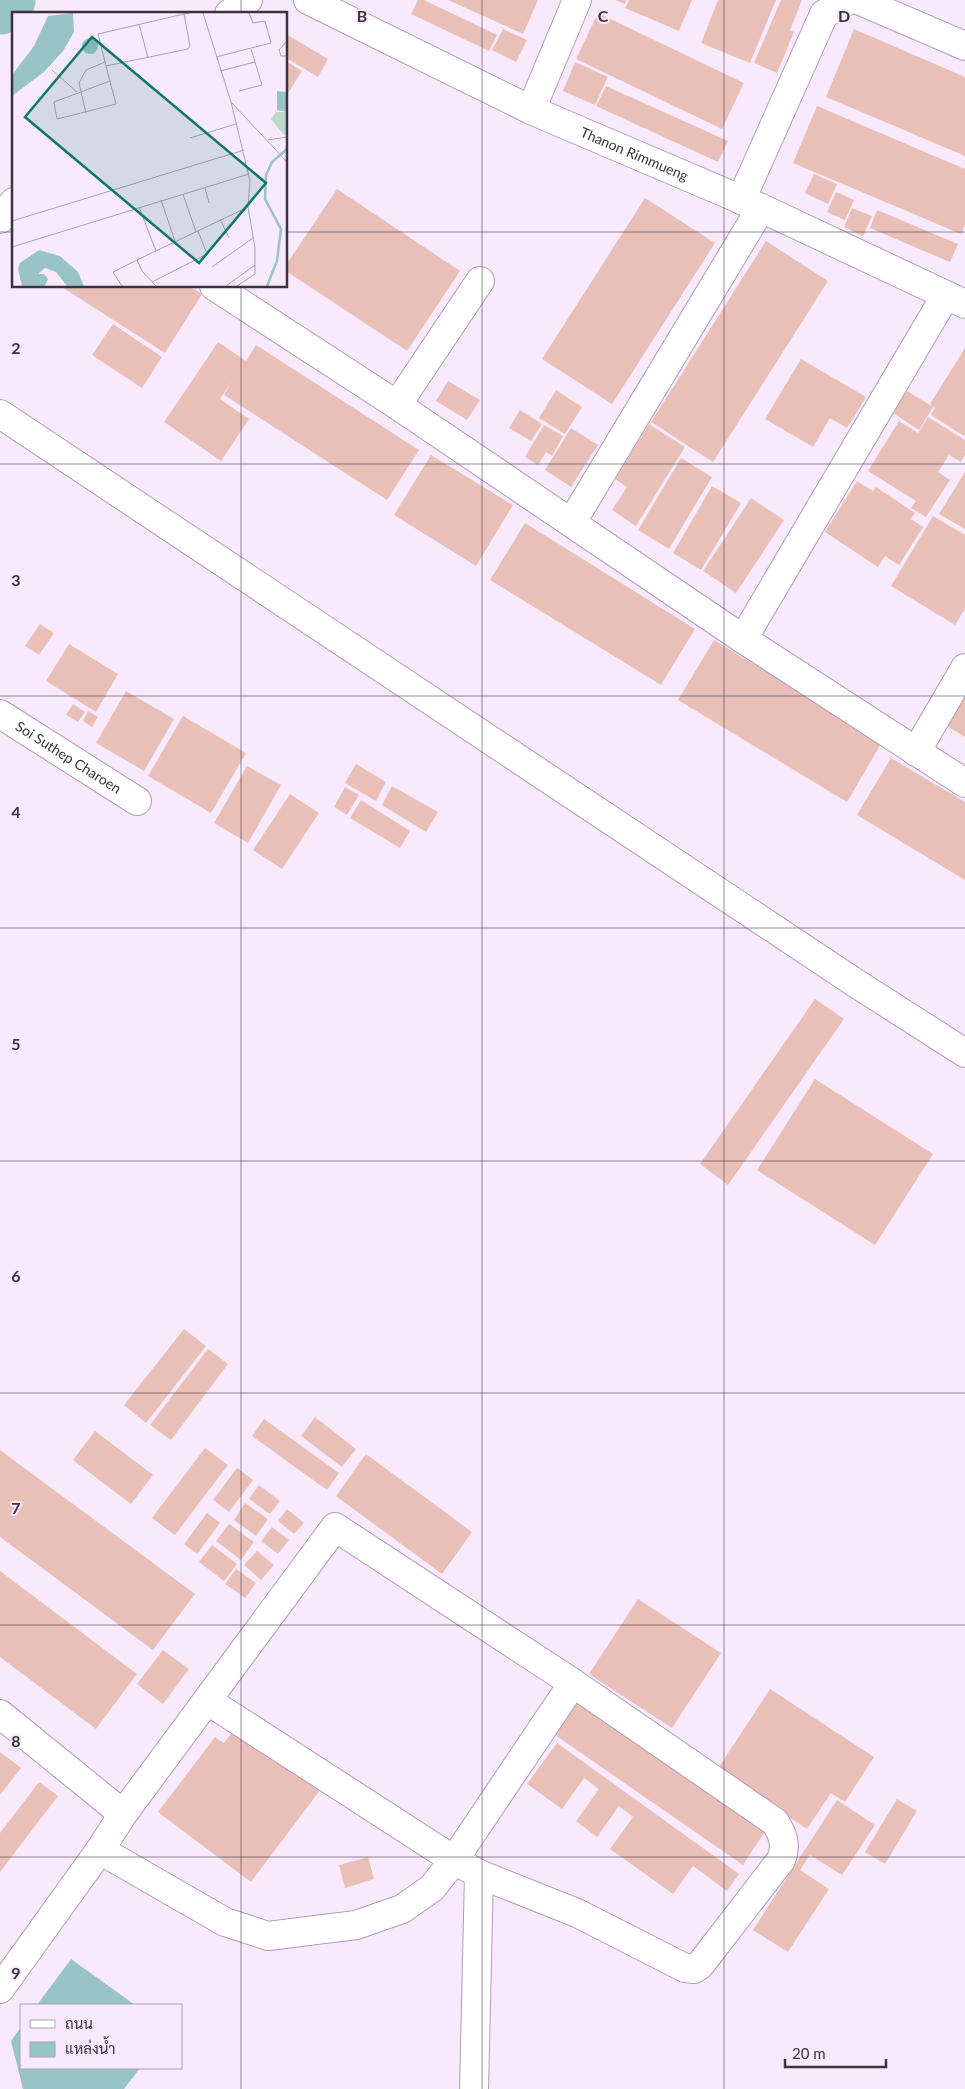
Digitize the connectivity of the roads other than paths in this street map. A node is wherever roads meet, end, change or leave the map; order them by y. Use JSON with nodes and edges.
{"nodes":[{"id":1,"x":248,"y":0,"type":"edge"},
{"id":2,"x":308,"y":0,"type":"edge"},
{"id":3,"x":577,"y":0,"type":"edge"},
{"id":4,"x":850,"y":0,"type":"edge"},
{"id":5,"x":858,"y":0,"type":"edge"},
{"id":6,"x":232,"y":12,"type":"edge"},
{"id":7,"x":965,"y":46,"type":"edge"},
{"id":8,"x":531,"y":110,"type":"junction"},
{"id":9,"x":12,"y":204,"type":"edge"},
{"id":10,"x":751,"y":204,"type":"junction"},
{"id":11,"x":0,"y":219,"type":"edge"},
{"id":12,"x":480,"y":281,"type":"dead end"},
{"id":13,"x":217,"y":288,"type":"edge"},
{"id":14,"x":955,"y":300,"type":"edge"},
{"id":15,"x":397,"y":405,"type":"junction"},
{"id":16,"x":0,"y":414,"type":"edge"},
{"id":17,"x":572,"y":522,"type":"junction"},
{"id":18,"x":743,"y":639,"type":"junction"},
{"id":19,"x":965,"y":668,"type":"edge"},
{"id":20,"x":0,"y":714,"type":"edge"},
{"id":21,"x":916,"y":752,"type":"junction"},
{"id":22,"x":965,"y":783,"type":"edge"},
{"id":23,"x":138,"y":800,"type":"dead end"},
{"id":24,"x":965,"y":1053,"type":"edge"},
{"id":25,"x":573,"y":1683,"type":"junction"},
{"id":26,"x":208,"y":1701,"type":"junction"},
{"id":27,"x":0,"y":1714,"type":"edge"},
{"id":28,"x":123,"y":1814,"type":"junction"},
{"id":29,"x":100,"y":1850,"type":"junction"},
{"id":30,"x":454,"y":1860,"type":"junction"},
{"id":31,"x":479,"y":1874,"type":"junction"},
{"id":32,"x":0,"y":1989,"type":"edge"},
{"id":33,"x":474,"y":2089,"type":"edge"}],
"edges":[{"from":1,"to":6,"type":"street"},
{"from":2,"to":8,"type":"street","name":"Thanon Rimmueng"},
{"from":3,"to":8,"type":"street"},
{"from":4,"to":10,"type":"street"},
{"from":5,"to":7,"type":"street"},
{"from":8,"to":10,"type":"street","name":"Thanon Rimmueng"},
{"from":9,"to":11,"type":"street"},
{"from":10,"to":14,"type":"street","name":"Thanon Rimmueng"},
{"from":10,"to":17,"type":"street"},
{"from":12,"to":15,"type":"street"},
{"from":13,"to":15,"type":"street"},
{"from":14,"to":18,"type":"street"},
{"from":15,"to":17,"type":"street"},
{"from":16,"to":24,"type":"street"},
{"from":17,"to":18,"type":"street"},
{"from":18,"to":21,"type":"street"},
{"from":19,"to":21,"type":"street"},
{"from":20,"to":23,"type":"street","name":"Soi Suthep Charoen"},
{"from":21,"to":22,"type":"street"},
{"from":25,"to":26,"type":"street"},
{"from":25,"to":30,"type":"street"},
{"from":25,"to":31,"type":"street"},
{"from":26,"to":28,"type":"street"},
{"from":26,"to":30,"type":"street"},
{"from":27,"to":28,"type":"street"},
{"from":28,"to":29,"type":"street"},
{"from":29,"to":30,"type":"street"},
{"from":29,"to":32,"type":"street"},
{"from":30,"to":31,"type":"street"},
{"from":31,"to":33,"type":"street"}]}
